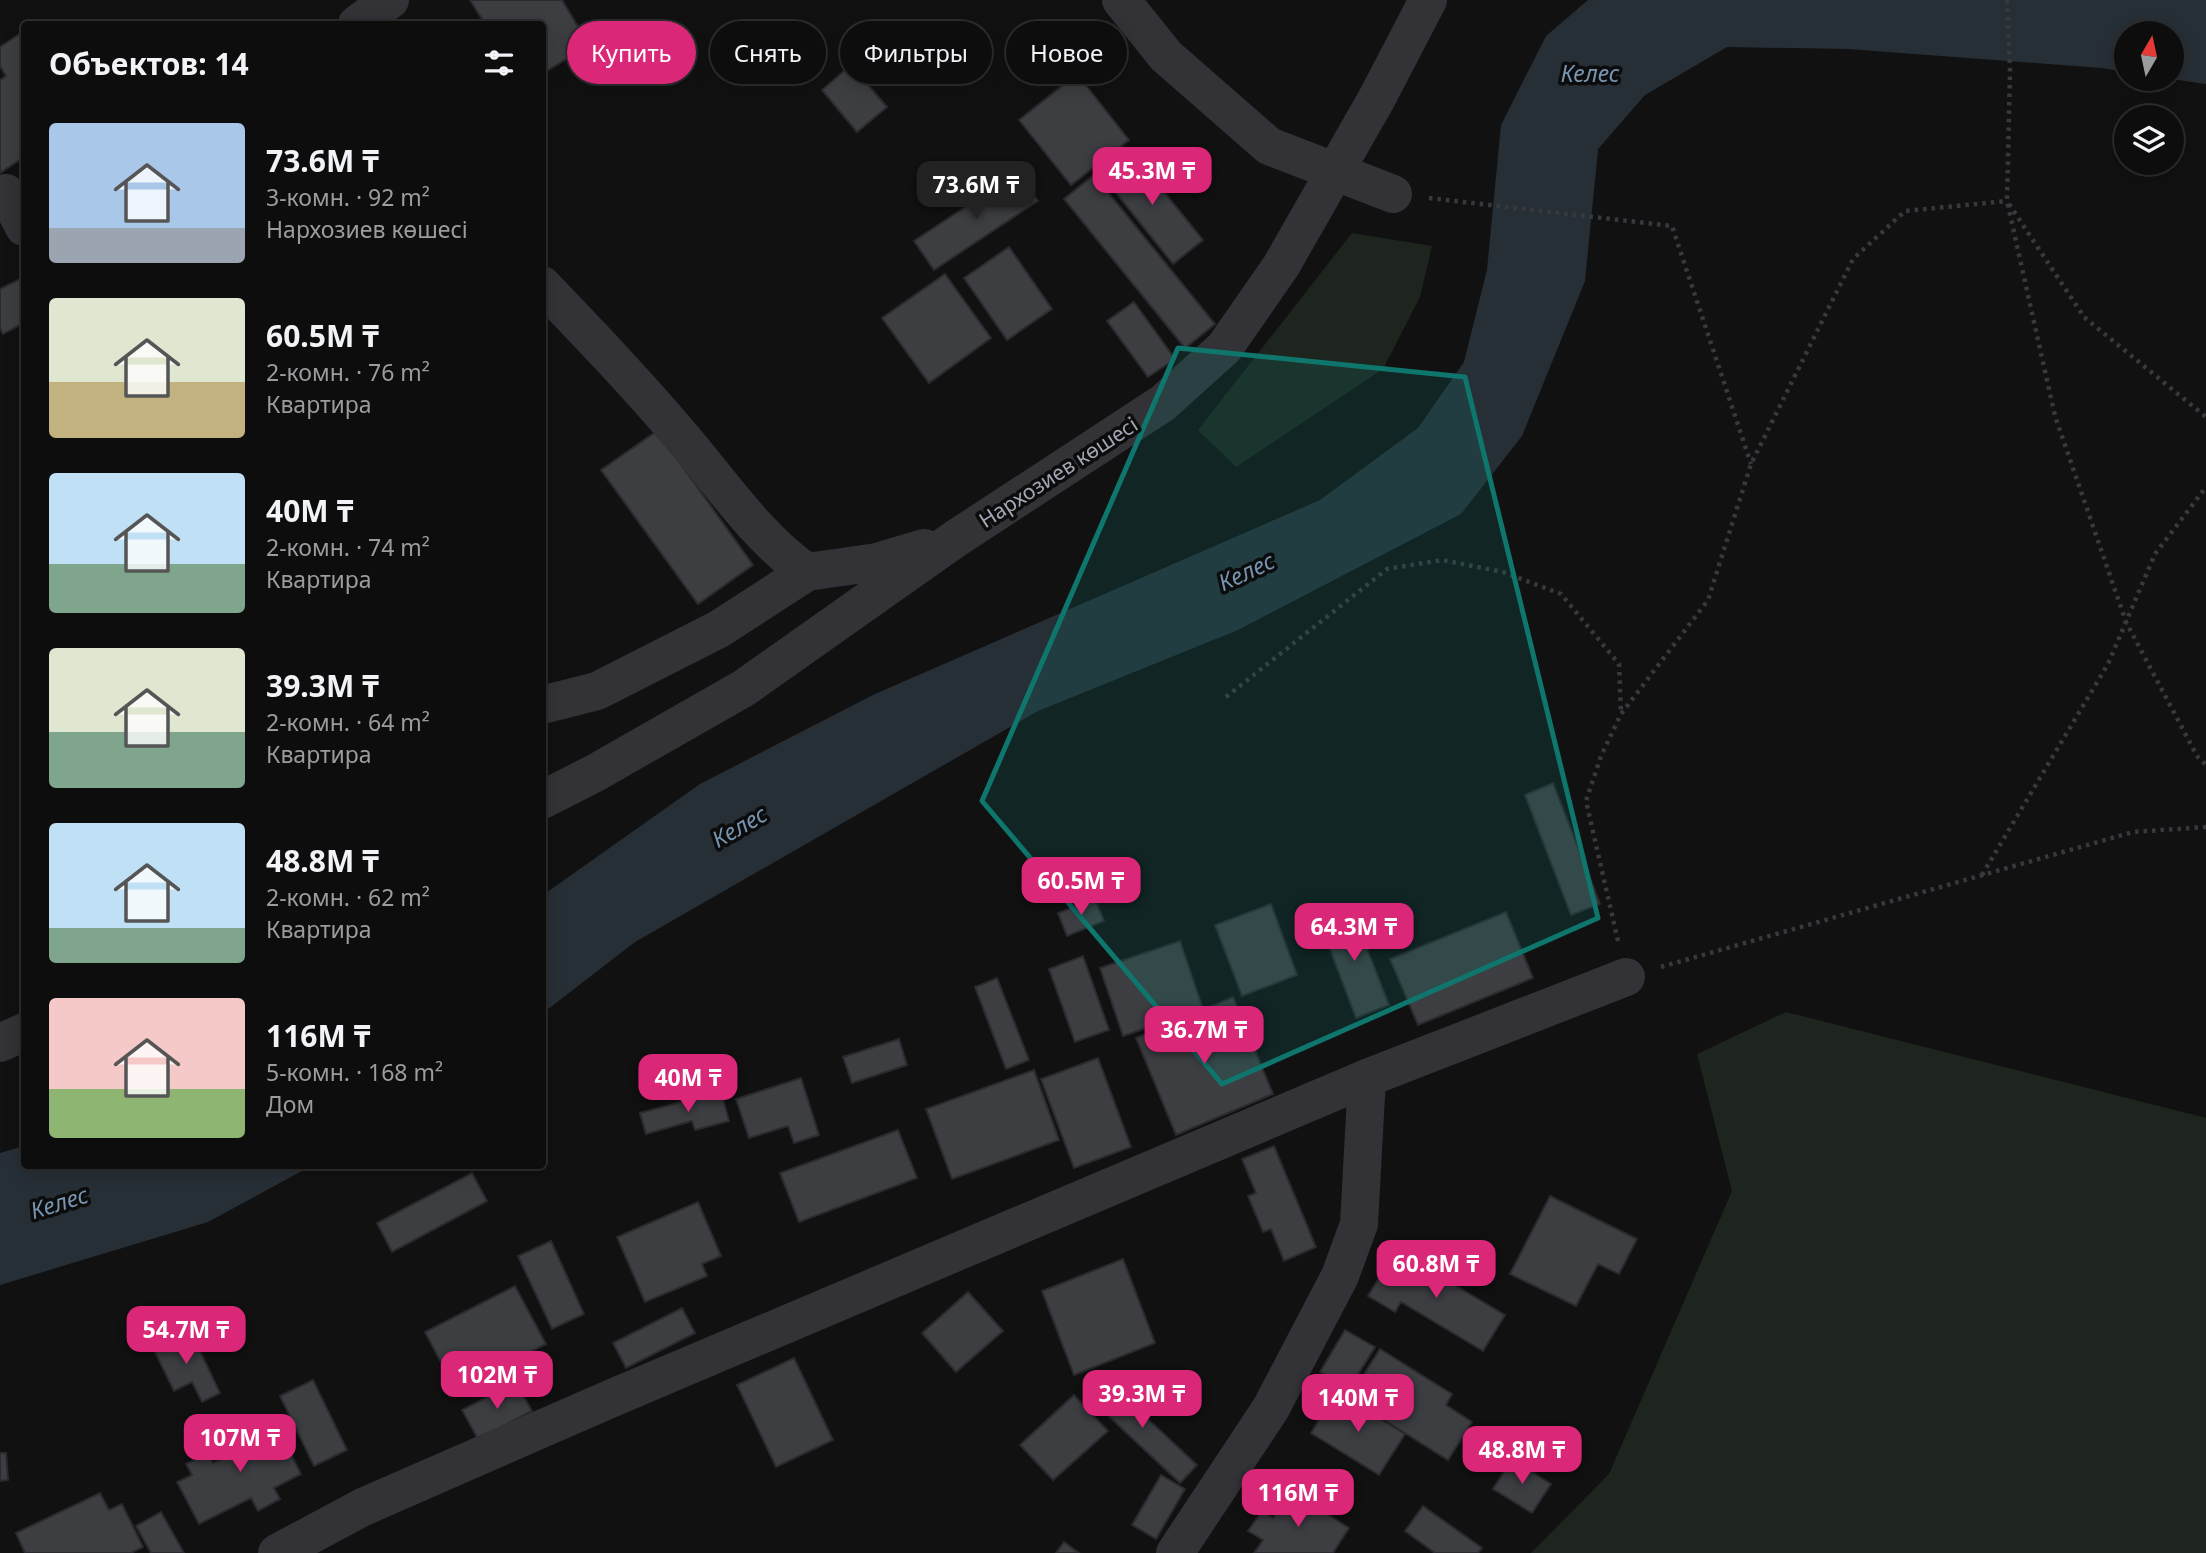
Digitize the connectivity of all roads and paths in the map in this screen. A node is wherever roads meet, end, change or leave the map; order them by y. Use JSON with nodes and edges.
{"nodes":[{"id":1,"x":390,"y":0,"type":"edge"},
{"id":2,"x":1121,"y":0,"type":"edge"},
{"id":3,"x":1428,"y":0,"type":"edge"},
{"id":4,"x":2007,"y":0,"type":"edge"},
{"id":5,"x":361,"y":21,"type":"edge"},
{"id":6,"x":1334,"y":173,"type":"junction"},
{"id":7,"x":10,"y":190,"type":"edge"},
{"id":8,"x":1393,"y":194,"type":"joint"},
{"id":9,"x":2007,"y":201,"type":"junction"},
{"id":10,"x":21,"y":219,"type":"edge"},
{"id":11,"x":546,"y":289,"type":"edge"},
{"id":12,"x":2206,"y":417,"type":"edge"},
{"id":13,"x":1751,"y":464,"type":"junction"},
{"id":14,"x":2206,"y":487,"type":"edge"},
{"id":15,"x":955,"y":539,"type":"junction"},
{"id":16,"x":807,"y":572,"type":"junction"},
{"id":17,"x":2126,"y":622,"type":"junction"},
{"id":18,"x":1227,"y":697,"type":"dead end"},
{"id":19,"x":546,"y":704,"type":"edge"},
{"id":20,"x":1621,"y":714,"type":"junction"},
{"id":21,"x":2206,"y":765,"type":"edge"},
{"id":22,"x":546,"y":798,"type":"edge"},
{"id":23,"x":2206,"y":827,"type":"edge"},
{"id":24,"x":1981,"y":876,"type":"junction"},
{"id":25,"x":1626,"y":977,"type":"junction"},
{"id":26,"x":21,"y":1033,"type":"edge"},
{"id":27,"x":0,"y":1043,"type":"edge"},
{"id":28,"x":1367,"y":1078,"type":"junction"},
{"id":29,"x":277,"y":1553,"type":"edge"},
{"id":30,"x":1175,"y":1553,"type":"edge"}],
"edges":[{"from":1,"to":5,"type":"street"},
{"from":2,"to":6,"type":"street"},
{"from":3,"to":6,"type":"street","name":"Нархозиев көшесі"},
{"from":4,"to":9,"type":"path"},
{"from":6,"to":8,"type":"street"},
{"from":6,"to":15,"type":"street","name":"Нархозиев көшесі"},
{"from":7,"to":10,"type":"street"},
{"from":8,"to":13,"type":"path"},
{"from":9,"to":12,"type":"path"},
{"from":9,"to":13,"type":"path"},
{"from":9,"to":17,"type":"path"},
{"from":11,"to":16,"type":"street"},
{"from":13,"to":20,"type":"path"},
{"from":14,"to":17,"type":"path"},
{"from":15,"to":16,"type":"street"},
{"from":15,"to":22,"type":"street","name":"Нархозиев көшесі"},
{"from":16,"to":19,"type":"street"},
{"from":17,"to":21,"type":"path"},
{"from":17,"to":24,"type":"path"},
{"from":18,"to":20,"type":"path"},
{"from":20,"to":25,"type":"path"},
{"from":23,"to":24,"type":"path"},
{"from":24,"to":25,"type":"path"},
{"from":25,"to":28,"type":"street"},
{"from":26,"to":27,"type":"street"},
{"from":28,"to":29,"type":"street"},
{"from":28,"to":30,"type":"street"}]}
